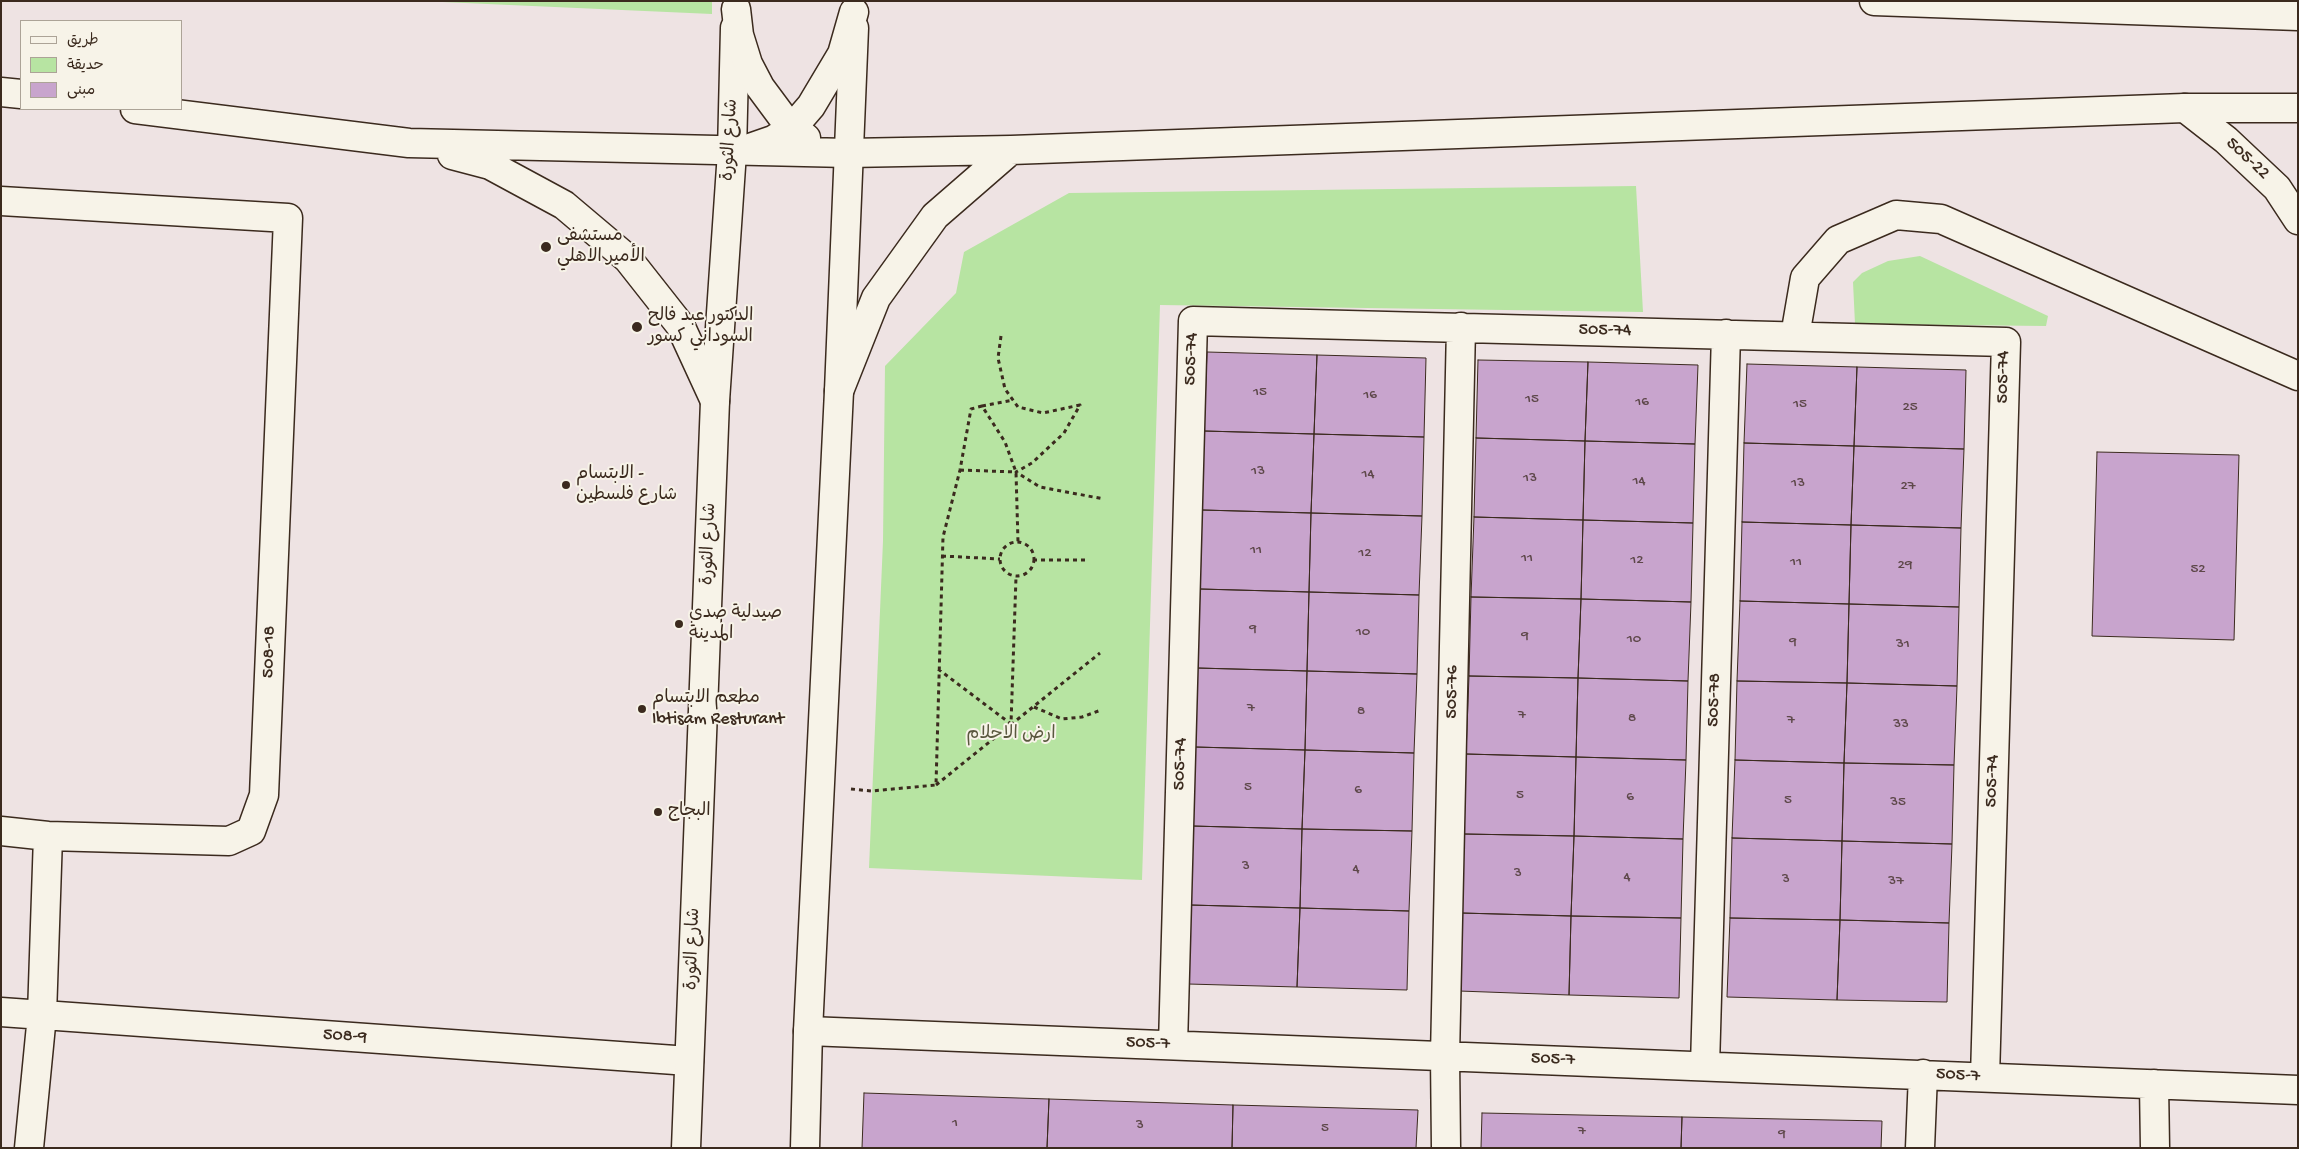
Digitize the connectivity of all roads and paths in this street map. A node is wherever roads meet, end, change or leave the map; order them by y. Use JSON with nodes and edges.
{"nodes":[{"id":1,"x":1874,"y":1,"type":"edge"},
{"id":2,"x":736,"y":5,"type":"edge"},
{"id":3,"x":855,"y":7,"type":"edge"},
{"id":4,"x":2298,"y":16,"type":"edge"},
{"id":5,"x":1,"y":92,"type":"edge"},
{"id":6,"x":20,"y":94,"type":"edge"},
{"id":7,"x":2185,"y":108,"type":"junction"},
{"id":8,"x":2298,"y":108,"type":"edge"},
{"id":9,"x":143,"y":110,"type":"edge"},
{"id":10,"x":792,"y":124,"type":"junction"},
{"id":11,"x":409,"y":143,"type":"junction"},
{"id":12,"x":1011,"y":150,"type":"junction"},
{"id":13,"x":732,"y":152,"type":"junction"},
{"id":14,"x":848,"y":153,"type":"junction"},
{"id":15,"x":1,"y":201,"type":"edge"},
{"id":16,"x":2298,"y":220,"type":"edge"},
{"id":17,"x":1461,"y":327,"type":"junction"},
{"id":18,"x":1726,"y":334,"type":"junction"},
{"id":19,"x":1001,"y":336,"type":"dead end"},
{"id":20,"x":1795,"y":336,"type":"junction"},
{"id":21,"x":2298,"y":376,"type":"edge"},
{"id":22,"x":839,"y":391,"type":"junction"},
{"id":23,"x":1013,"y":400,"type":"junction"},
{"id":24,"x":715,"y":401,"type":"junction"},
{"id":25,"x":982,"y":406,"type":"junction"},
{"id":26,"x":960,"y":470,"type":"junction"},
{"id":27,"x":1016,"y":472,"type":"junction"},
{"id":28,"x":1104,"y":499,"type":"dead end"},
{"id":29,"x":1018,"y":542,"type":"junction"},
{"id":30,"x":942,"y":556,"type":"junction"},
{"id":31,"x":1000,"y":560,"type":"junction"},
{"id":32,"x":1033,"y":560,"type":"junction"},
{"id":33,"x":1087,"y":560,"type":"dead end"},
{"id":34,"x":1016,"y":576,"type":"junction"},
{"id":35,"x":1100,"y":652,"type":"dead end"},
{"id":36,"x":938,"y":669,"type":"junction"},
{"id":37,"x":1034,"y":706,"type":"junction"},
{"id":38,"x":1101,"y":710,"type":"dead end"},
{"id":39,"x":1012,"y":724,"type":"junction"},
{"id":40,"x":936,"y":785,"type":"junction"},
{"id":41,"x":820,"y":786,"type":"junction"},
{"id":42,"x":1,"y":831,"type":"edge"},
{"id":43,"x":48,"y":836,"type":"junction"},
{"id":44,"x":1,"y":1012,"type":"edge"},
{"id":45,"x":42,"y":1015,"type":"junction"},
{"id":46,"x":808,"y":1030,"type":"junction"},
{"id":47,"x":1173,"y":1045,"type":"junction"},
{"id":48,"x":1445,"y":1056,"type":"junction"},
{"id":49,"x":689,"y":1061,"type":"junction"},
{"id":50,"x":1705,"y":1066,"type":"junction"},
{"id":51,"x":1923,"y":1074,"type":"junction"},
{"id":52,"x":1985,"y":1077,"type":"junction"},
{"id":53,"x":2154,"y":1084,"type":"junction"},
{"id":54,"x":2298,"y":1090,"type":"edge"},
{"id":55,"x":29,"y":1148,"type":"edge"},
{"id":56,"x":686,"y":1148,"type":"edge"},
{"id":57,"x":805,"y":1148,"type":"edge"},
{"id":58,"x":1446,"y":1148,"type":"edge"},
{"id":59,"x":1920,"y":1148,"type":"edge"},
{"id":60,"x":2155,"y":1148,"type":"edge"}],
"edges":[{"from":1,"to":4,"type":"main road"},
{"from":2,"to":10,"type":"main road"},
{"from":2,"to":13,"type":"main road","name":"شارع الثورة"},
{"from":3,"to":10,"type":"main road"},
{"from":3,"to":14,"type":"main road"},
{"from":5,"to":6,"type":"main road"},
{"from":7,"to":8,"type":"main road"},
{"from":7,"to":12,"type":"main road"},
{"from":7,"to":16,"type":"main road","name":"505-22"},
{"from":9,"to":11,"type":"main road"},
{"from":10,"to":13,"type":"main road"},
{"from":10,"to":14,"type":"main road"},
{"from":11,"to":13,"type":"main road"},
{"from":11,"to":24,"type":"main road"},
{"from":12,"to":14,"type":"main road"},
{"from":12,"to":22,"type":"main road"},
{"from":13,"to":14,"type":"main road"},
{"from":13,"to":24,"type":"main road","name":"شارع الثورة"},
{"from":14,"to":22,"type":"main road"},
{"from":15,"to":43,"type":"main road","name":"508-18"},
{"from":17,"to":18,"type":"main road","name":"505-74"},
{"from":17,"to":47,"type":"main road","name":"505-74"},
{"from":17,"to":48,"type":"main road","name":"505-76"},
{"from":18,"to":20,"type":"main road","name":"505-74"},
{"from":18,"to":50,"type":"main road","name":"505-78"},
{"from":19,"to":23,"type":"path"},
{"from":20,"to":21,"type":"main road"},
{"from":20,"to":52,"type":"main road","name":"505-74"},
{"from":22,"to":41,"type":"main road"},
{"from":23,"to":25,"type":"path"},
{"from":23,"to":27,"type":"path"},
{"from":24,"to":49,"type":"main road","name":"شارع الثورة"},
{"from":25,"to":26,"type":"path"},
{"from":25,"to":27,"type":"path"},
{"from":26,"to":27,"type":"path"},
{"from":26,"to":30,"type":"path"},
{"from":27,"to":28,"type":"path"},
{"from":27,"to":29,"type":"path"},
{"from":29,"to":31,"type":"path"},
{"from":29,"to":32,"type":"path"},
{"from":30,"to":31,"type":"path"},
{"from":30,"to":36,"type":"path"},
{"from":31,"to":34,"type":"path"},
{"from":32,"to":33,"type":"path"},
{"from":32,"to":34,"type":"path"},
{"from":34,"to":39,"type":"path"},
{"from":35,"to":37,"type":"path"},
{"from":36,"to":39,"type":"path"},
{"from":36,"to":40,"type":"path"},
{"from":37,"to":38,"type":"path"},
{"from":37,"to":39,"type":"path"},
{"from":39,"to":40,"type":"path"},
{"from":40,"to":41,"type":"path"},
{"from":41,"to":46,"type":"main road"},
{"from":42,"to":43,"type":"main road","name":"508-18"},
{"from":43,"to":45,"type":"main road"},
{"from":44,"to":45,"type":"main road","name":"508-9"},
{"from":45,"to":49,"type":"main road","name":"508-9"},
{"from":45,"to":55,"type":"main road"},
{"from":46,"to":47,"type":"main road","name":"505-7"},
{"from":46,"to":57,"type":"main road"},
{"from":47,"to":48,"type":"main road","name":"505-7"},
{"from":48,"to":50,"type":"main road","name":"505-7"},
{"from":48,"to":58,"type":"main road","name":"505-76"},
{"from":49,"to":56,"type":"main road","name":"شارع الثورة"},
{"from":50,"to":51,"type":"main road","name":"505-7"},
{"from":51,"to":52,"type":"main road","name":"505-7"},
{"from":51,"to":59,"type":"main road"},
{"from":52,"to":53,"type":"main road","name":"505-7"},
{"from":53,"to":54,"type":"main road","name":"505-7"},
{"from":53,"to":60,"type":"main road"}]}
